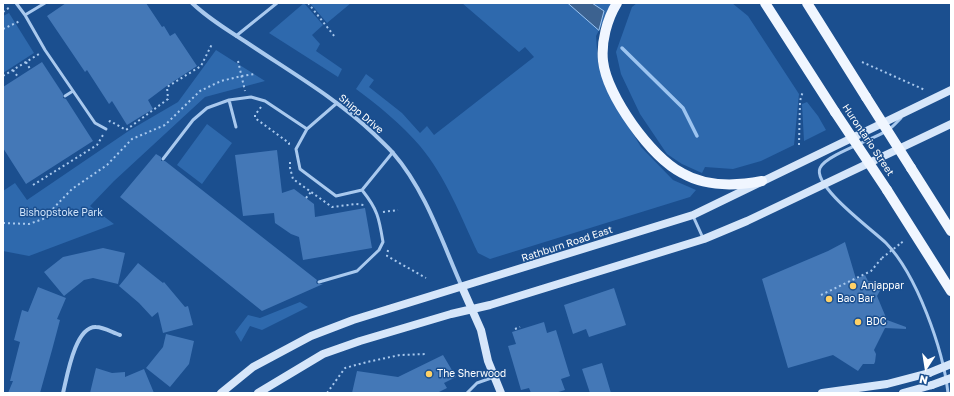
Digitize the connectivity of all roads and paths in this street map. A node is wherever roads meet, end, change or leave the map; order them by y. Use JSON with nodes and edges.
{"nodes":[{"id":1,"x":16,"y":3,"type":"edge"},
{"id":2,"x":45,"y":3,"type":"edge"},
{"id":3,"x":192,"y":3,"type":"edge"},
{"id":4,"x":277,"y":3,"type":"edge"},
{"id":5,"x":308,"y":3,"type":"edge"},
{"id":6,"x":617,"y":3,"type":"edge"},
{"id":7,"x":760,"y":3,"type":"edge"},
{"id":8,"x":765,"y":3,"type":"edge"},
{"id":9,"x":807,"y":3,"type":"edge"},
{"id":10,"x":26,"y":16,"type":"junction"},
{"id":11,"x":3,"y":30,"type":"edge"},
{"id":12,"x":783,"y":33,"type":"junction"},
{"id":13,"x":236,"y":36,"type":"junction"},
{"id":14,"x":335,"y":38,"type":"dead end"},
{"id":15,"x":212,"y":44,"type":"dead end"},
{"id":16,"x":45,"y":50,"type":"junction"},
{"id":17,"x":238,"y":61,"type":"dead end"},
{"id":18,"x":26,"y":62,"type":"junction"},
{"id":19,"x":862,"y":62,"type":"dead end"},
{"id":20,"x":30,"y":69,"type":"dead end"},
{"id":21,"x":13,"y":70,"type":"junction"},
{"id":22,"x":255,"y":74,"type":"dead end"},
{"id":23,"x":3,"y":76,"type":"edge"},
{"id":24,"x":242,"y":76,"type":"junction"},
{"id":25,"x":18,"y":77,"type":"dead end"},
{"id":26,"x":925,"y":90,"type":"dead end"},
{"id":27,"x":951,"y":90,"type":"edge"},
{"id":28,"x":73,"y":91,"type":"junction"},
{"id":29,"x":803,"y":91,"type":"dead end"},
{"id":30,"x":65,"y":96,"type":"dead end"},
{"id":31,"x":246,"y":98,"type":"junction"},
{"id":32,"x":229,"y":100,"type":"junction"},
{"id":33,"x":337,"y":103,"type":"junction"},
{"id":34,"x":906,"y":111,"type":"junction"},
{"id":35,"x":951,"y":124,"type":"edge"},
{"id":36,"x":236,"y":127,"type":"dead end"},
{"id":37,"x":106,"y":129,"type":"junction"},
{"id":38,"x":307,"y":129,"type":"junction"},
{"id":39,"x":799,"y":145,"type":"dead end"},
{"id":40,"x":393,"y":152,"type":"junction"},
{"id":41,"x":163,"y":159,"type":"dead end"},
{"id":42,"x":762,"y":181,"type":"junction"},
{"id":43,"x":824,"y":184,"type":"junction"},
{"id":44,"x":33,"y":185,"type":"dead end"},
{"id":45,"x":362,"y":190,"type":"junction"},
{"id":46,"x":311,"y":192,"type":"dead end"},
{"id":47,"x":306,"y":198,"type":"dead end"},
{"id":48,"x":384,"y":212,"type":"dead end"},
{"id":49,"x":693,"y":214,"type":"junction"},
{"id":50,"x":385,"y":219,"type":"dead end"},
{"id":51,"x":3,"y":223,"type":"edge"},
{"id":52,"x":951,"y":231,"type":"edge"},
{"id":53,"x":704,"y":239,"type":"junction"},
{"id":54,"x":904,"y":241,"type":"dead end"},
{"id":55,"x":388,"y":248,"type":"dead end"},
{"id":56,"x":426,"y":278,"type":"dead end"},
{"id":57,"x":320,"y":282,"type":"dead end"},
{"id":58,"x":462,"y":287,"type":"junction"},
{"id":59,"x":951,"y":291,"type":"edge"},
{"id":60,"x":821,"y":295,"type":"dead end"},
{"id":61,"x":472,"y":309,"type":"junction"},
{"id":62,"x":520,"y":327,"type":"dead end"},
{"id":63,"x":515,"y":329,"type":"dead end"},
{"id":64,"x":120,"y":335,"type":"dead end"},
{"id":65,"x":427,"y":354,"type":"dead end"},
{"id":66,"x":951,"y":364,"type":"edge"},
{"id":67,"x":494,"y":377,"type":"junction"},
{"id":68,"x":951,"y":378,"type":"edge"},
{"id":69,"x":63,"y":393,"type":"edge"},
{"id":70,"x":221,"y":393,"type":"edge"},
{"id":71,"x":258,"y":393,"type":"edge"},
{"id":72,"x":326,"y":393,"type":"edge"},
{"id":73,"x":466,"y":393,"type":"edge"},
{"id":74,"x":501,"y":393,"type":"edge"},
{"id":75,"x":822,"y":393,"type":"edge"},
{"id":76,"x":904,"y":393,"type":"edge"},
{"id":77,"x":948,"y":393,"type":"edge"}],
"edges":[{"from":1,"to":10,"type":"lane"},
{"from":2,"to":10,"type":"lane"},
{"from":3,"to":13,"type":"street","name":"Shipp Drive"},
{"from":4,"to":13,"type":"lane"},
{"from":5,"to":14,"type":"path"},
{"from":6,"to":42,"type":"main road"},
{"from":7,"to":12,"type":"main road"},
{"from":8,"to":12,"type":"main road","name":"Hurontario Street"},
{"from":9,"to":52,"type":"main road","name":"Hurontario Street","bridge":true},
{"from":10,"to":11,"type":"path"},
{"from":10,"to":16,"type":"lane"},
{"from":12,"to":59,"type":"main road","name":"Hurontario Street","bridge":true},
{"from":13,"to":33,"type":"street","name":"Shipp Drive"},
{"from":15,"to":37,"type":"path"},
{"from":16,"to":18,"type":"path"},
{"from":16,"to":28,"type":"lane"},
{"from":17,"to":24,"type":"path"},
{"from":18,"to":20,"type":"path"},
{"from":18,"to":21,"type":"path"},
{"from":19,"to":26,"type":"path"},
{"from":21,"to":23,"type":"path"},
{"from":21,"to":25,"type":"path"},
{"from":22,"to":24,"type":"path"},
{"from":24,"to":31,"type":"path"},
{"from":24,"to":51,"type":"path"},
{"from":27,"to":34,"type":"street","name":"Rathburn Road East"},
{"from":28,"to":30,"type":"lane"},
{"from":28,"to":37,"type":"lane"},
{"from":29,"to":39,"type":"path"},
{"from":31,"to":32,"type":"lane"},
{"from":31,"to":38,"type":"lane"},
{"from":32,"to":36,"type":"lane"},
{"from":32,"to":41,"type":"lane"},
{"from":33,"to":38,"type":"lane"},
{"from":33,"to":40,"type":"street","name":"Shipp Drive"},
{"from":34,"to":42,"type":"street","name":"Rathburn Road East"},
{"from":34,"to":43,"type":"lane"},
{"from":35,"to":43,"type":"street"},
{"from":37,"to":44,"type":"path"},
{"from":38,"to":45,"type":"lane"},
{"from":40,"to":45,"type":"lane"},
{"from":40,"to":58,"type":"street","name":"Shipp Drive"},
{"from":42,"to":49,"type":"street","name":"Rathburn Road East"},
{"from":43,"to":53,"type":"street"},
{"from":43,"to":77,"type":"lane"},
{"from":45,"to":57,"type":"lane"},
{"from":46,"to":47,"type":"path"},
{"from":48,"to":50,"type":"path"},
{"from":49,"to":53,"type":"lane"},
{"from":49,"to":58,"type":"street","name":"Rathburn Road East"},
{"from":53,"to":61,"type":"street"},
{"from":54,"to":60,"type":"path","bridge":true},
{"from":55,"to":56,"type":"path"},
{"from":58,"to":61,"type":"street"},
{"from":58,"to":70,"type":"street","name":"Rathburn Road East"},
{"from":61,"to":67,"type":"street"},
{"from":61,"to":71,"type":"street"},
{"from":62,"to":63,"type":"path"},
{"from":64,"to":69,"type":"street"},
{"from":65,"to":72,"type":"path"},
{"from":66,"to":75,"type":"street","bridge":true},
{"from":67,"to":73,"type":"lane"},
{"from":67,"to":74,"type":"street"},
{"from":68,"to":76,"type":"street","bridge":true}]}
